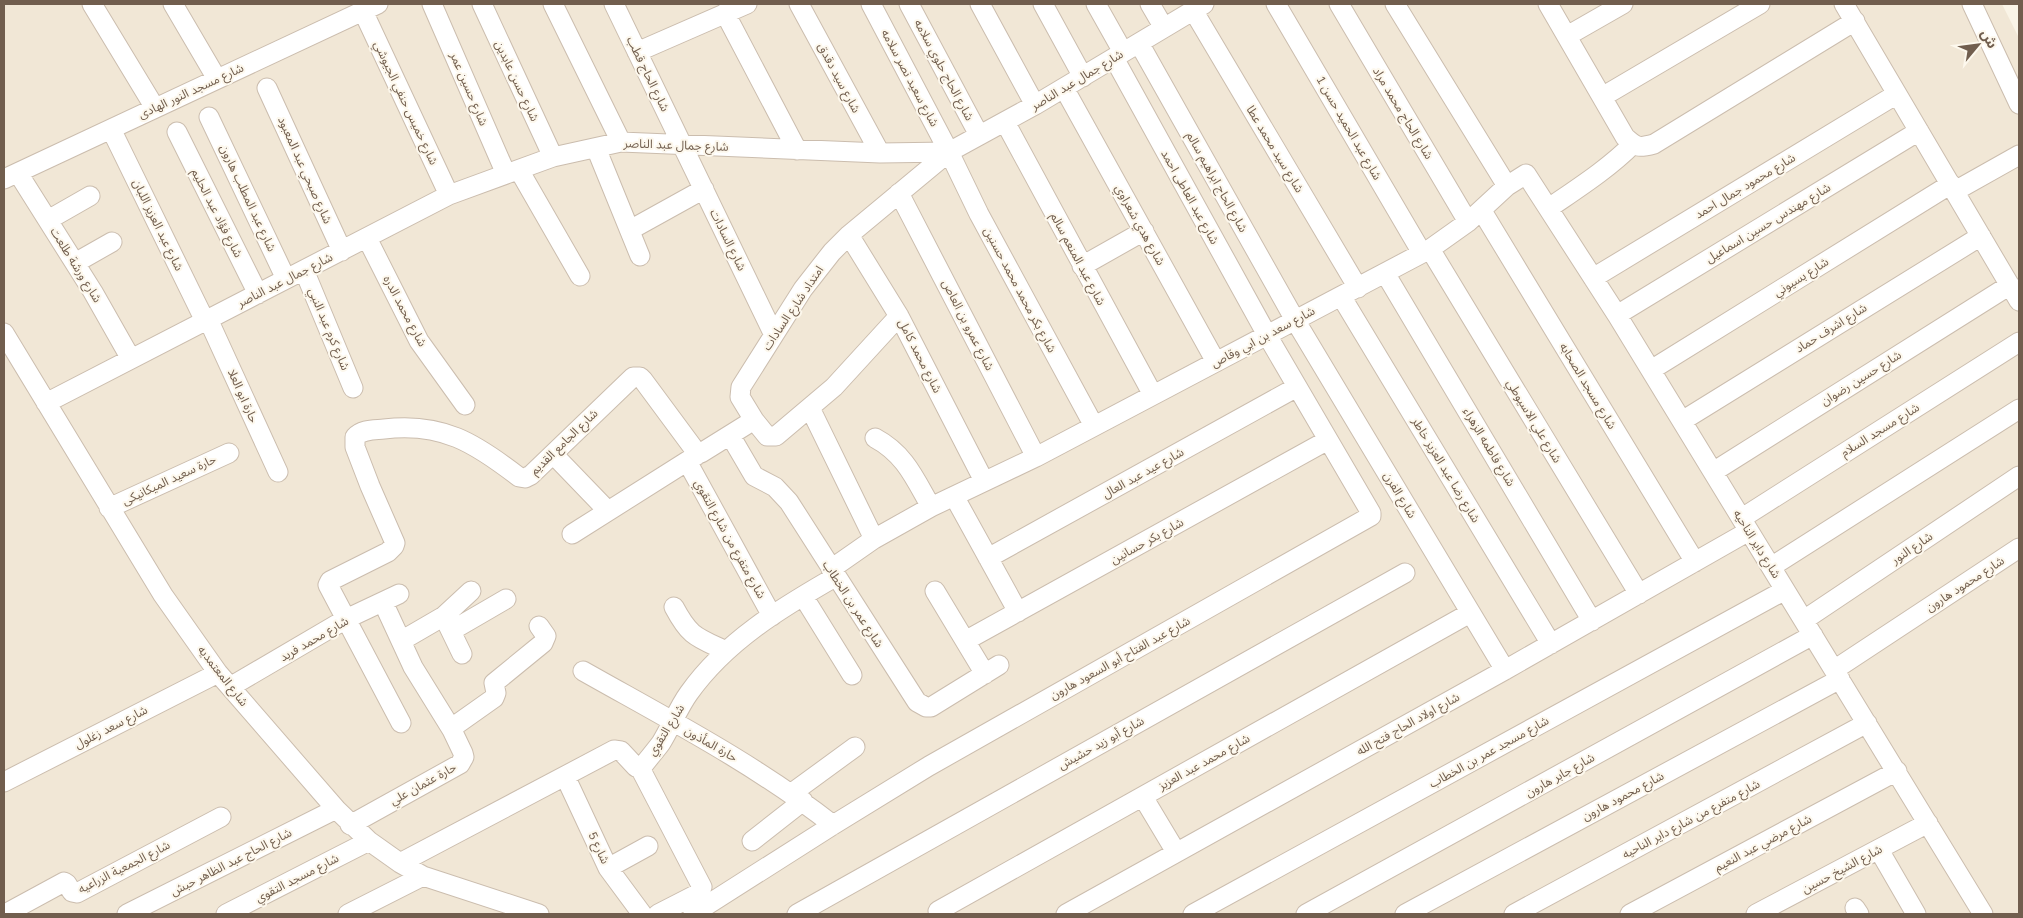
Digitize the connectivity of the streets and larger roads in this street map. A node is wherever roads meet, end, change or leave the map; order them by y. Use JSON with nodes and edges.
{"nodes":[{"id":1,"x":92,"y":4,"type":"edge"},
{"id":2,"x":173,"y":4,"type":"edge"},
{"id":3,"x":432,"y":4,"type":"edge"},
{"id":4,"x":482,"y":4,"type":"edge"},
{"id":5,"x":553,"y":4,"type":"edge"},
{"id":6,"x":614,"y":4,"type":"edge"},
{"id":7,"x":747,"y":4,"type":"edge"},
{"id":8,"x":799,"y":4,"type":"edge"},
{"id":9,"x":871,"y":4,"type":"edge"},
{"id":10,"x":910,"y":4,"type":"edge"},
{"id":11,"x":980,"y":4,"type":"edge"},
{"id":12,"x":1044,"y":4,"type":"edge"},
{"id":13,"x":1096,"y":4,"type":"edge"},
{"id":14,"x":1150,"y":4,"type":"edge"},
{"id":15,"x":1276,"y":4,"type":"edge"},
{"id":16,"x":1339,"y":4,"type":"edge"},
{"id":17,"x":1395,"y":4,"type":"edge"},
{"id":18,"x":1548,"y":4,"type":"edge"},
{"id":19,"x":1623,"y":4,"type":"edge"},
{"id":20,"x":1760,"y":4,"type":"edge"},
{"id":21,"x":1844,"y":4,"type":"edge"},
{"id":22,"x":1972,"y":4,"type":"edge"},
{"id":23,"x":371,"y":7,"type":"edge"},
{"id":24,"x":1198,"y":7,"type":"edge"},
{"id":25,"x":725,"y":13,"type":"junction"},
{"id":26,"x":1854,"y":21,"type":"junction"},
{"id":27,"x":1164,"y":28,"type":"junction"},
{"id":28,"x":1567,"y":36,"type":"junction"},
{"id":29,"x":1125,"y":51,"type":"junction"},
{"id":30,"x":637,"y":52,"type":"junction"},
{"id":31,"x":1083,"y":76,"type":"junction"},
{"id":32,"x":217,"y":79,"type":"junction"},
{"id":33,"x":267,"y":88,"type":"dead end"},
{"id":34,"x":1064,"y":88,"type":"junction"},
{"id":35,"x":1897,"y":94,"type":"junction"},
{"id":36,"x":1602,"y":97,"type":"junction"},
{"id":37,"x":2019,"y":104,"type":"edge"},
{"id":38,"x":1035,"y":105,"type":"junction"},
{"id":39,"x":155,"y":108,"type":"junction"},
{"id":40,"x":209,"y":116,"type":"dead end"},
{"id":41,"x":1005,"y":122,"type":"junction"},
{"id":42,"x":111,"y":129,"type":"junction"},
{"id":43,"x":1919,"y":130,"type":"junction"},
{"id":44,"x":177,"y":132,"type":"dead end"},
{"id":45,"x":979,"y":135,"type":"junction"},
{"id":46,"x":621,"y":142,"type":"junction"},
{"id":47,"x":1633,"y":144,"type":"junction"},
{"id":48,"x":683,"y":145,"type":"junction"},
{"id":49,"x":596,"y":148,"type":"junction"},
{"id":50,"x":797,"y":150,"type":"junction"},
{"id":51,"x":949,"y":152,"type":"junction"},
{"id":52,"x":880,"y":153,"type":"junction"},
{"id":53,"x":2019,"y":155,"type":"edge"},
{"id":54,"x":553,"y":158,"type":"junction"},
{"id":55,"x":512,"y":172,"type":"junction"},
{"id":56,"x":11,"y":176,"type":"edge"},
{"id":57,"x":1528,"y":176,"type":"joint"},
{"id":58,"x":1507,"y":186,"type":"junction"},
{"id":59,"x":1953,"y":188,"type":"junction"},
{"id":60,"x":704,"y":189,"type":"junction"},
{"id":61,"x":899,"y":193,"type":"junction"},
{"id":62,"x":90,"y":196,"type":"dead end"},
{"id":63,"x":449,"y":196,"type":"junction"},
{"id":64,"x":1549,"y":208,"type":"junction"},
{"id":65,"x":1475,"y":217,"type":"junction"},
{"id":66,"x":48,"y":220,"type":"junction"},
{"id":67,"x":630,"y":230,"type":"junction"},
{"id":68,"x":1144,"y":232,"type":"junction"},
{"id":69,"x":849,"y":234,"type":"junction"},
{"id":70,"x":1981,"y":236,"type":"junction"},
{"id":71,"x":367,"y":238,"type":"junction"},
{"id":72,"x":112,"y":242,"type":"dead end"},
{"id":73,"x":342,"y":251,"type":"junction"},
{"id":74,"x":1426,"y":251,"type":"junction"},
{"id":75,"x":640,"y":256,"type":"dead end"},
{"id":76,"x":75,"y":263,"type":"junction"},
{"id":77,"x":1082,"y":266,"type":"junction"},
{"id":78,"x":304,"y":270,"type":"junction"},
{"id":79,"x":1385,"y":273,"type":"junction"},
{"id":80,"x":580,"y":276,"type":"dead end"},
{"id":81,"x":1593,"y":278,"type":"junction"},
{"id":82,"x":286,"y":279,"type":"junction"},
{"id":83,"x":1358,"y":288,"type":"junction"},
{"id":84,"x":2015,"y":293,"type":"edge"},
{"id":85,"x":258,"y":294,"type":"junction"},
{"id":86,"x":1341,"y":296,"type":"junction"},
{"id":87,"x":1617,"y":315,"type":"junction"},
{"id":88,"x":900,"y":316,"type":"junction"},
{"id":89,"x":207,"y":320,"type":"junction"},
{"id":90,"x":1295,"y":320,"type":"junction"},
{"id":91,"x":4,"y":333,"type":"edge"},
{"id":92,"x":774,"y":335,"type":"junction"},
{"id":93,"x":1267,"y":335,"type":"junction"},
{"id":94,"x":2019,"y":342,"type":"edge"},
{"id":95,"x":131,"y":359,"type":"junction"},
{"id":96,"x":1216,"y":362,"type":"junction"},
{"id":97,"x":1651,"y":370,"type":"junction"},
{"id":98,"x":1297,"y":387,"type":"junction"},
{"id":99,"x":354,"y":388,"type":"dead end"},
{"id":100,"x":1152,"y":395,"type":"junction"},
{"id":101,"x":46,"y":403,"type":"junction"},
{"id":102,"x":465,"y":405,"type":"dead end"},
{"id":103,"x":810,"y":408,"type":"junction"},
{"id":104,"x":2019,"y":409,"type":"edge"},
{"id":105,"x":754,"y":420,"type":"junction"},
{"id":106,"x":1682,"y":421,"type":"junction"},
{"id":107,"x":1094,"y":426,"type":"junction"},
{"id":108,"x":730,"y":435,"type":"junction"},
{"id":109,"x":875,"y":438,"type":"dead end"},
{"id":110,"x":1328,"y":440,"type":"junction"},
{"id":111,"x":229,"y":453,"type":"dead end"},
{"id":112,"x":553,"y":454,"type":"junction"},
{"id":113,"x":1036,"y":457,"type":"junction"},
{"id":114,"x":693,"y":458,"type":"junction"},
{"id":115,"x":278,"y":472,"type":"dead end"},
{"id":116,"x":1713,"y":472,"type":"junction"},
{"id":117,"x":2019,"y":476,"type":"edge"},
{"id":118,"x":984,"y":481,"type":"junction"},
{"id":119,"x":954,"y":496,"type":"junction"},
{"id":120,"x":931,"y":507,"type":"junction"},
{"id":121,"x":109,"y":508,"type":"junction"},
{"id":122,"x":608,"y":511,"type":"junction"},
{"id":123,"x":1745,"y":524,"type":"junction"},
{"id":124,"x":572,"y":534,"type":"dead end"},
{"id":125,"x":874,"y":539,"type":"junction"},
{"id":126,"x":2018,"y":551,"type":"edge"},
{"id":127,"x":988,"y":558,"type":"junction"},
{"id":128,"x":1695,"y":562,"type":"junction"},
{"id":129,"x":1772,"y":567,"type":"junction"},
{"id":130,"x":833,"y":573,"type":"junction"},
{"id":131,"x":1405,"y":573,"type":"dead end"},
{"id":132,"x":1786,"y":590,"type":"junction"},
{"id":133,"x":471,"y":591,"type":"dead end"},
{"id":134,"x":935,"y":591,"type":"dead end"},
{"id":135,"x":1639,"y":594,"type":"junction"},
{"id":136,"x":803,"y":596,"type":"junction"},
{"id":137,"x":506,"y":600,"type":"dead end"},
{"id":138,"x":674,"y":607,"type":"dead end"},
{"id":139,"x":1018,"y":612,"type":"junction"},
{"id":140,"x":1470,"y":613,"type":"junction"},
{"id":141,"x":772,"y":616,"type":"junction"},
{"id":142,"x":346,"y":619,"type":"junction"},
{"id":143,"x":1592,"y":621,"type":"junction"},
{"id":144,"x":447,"y":623,"type":"junction"},
{"id":145,"x":539,"y":626,"type":"dead end"},
{"id":146,"x":1809,"y":628,"type":"junction"},
{"id":147,"x":401,"y":641,"type":"junction"},
{"id":148,"x":965,"y":641,"type":"junction"},
{"id":149,"x":1551,"y":644,"type":"junction"},
{"id":150,"x":726,"y":651,"type":"junction"},
{"id":151,"x":462,"y":654,"type":"dead end"},
{"id":152,"x":1505,"y":670,"type":"junction"},
{"id":153,"x":583,"y":671,"type":"dead end"},
{"id":154,"x":218,"y":673,"type":"junction"},
{"id":155,"x":1837,"y":674,"type":"junction"},
{"id":156,"x":852,"y":675,"type":"dead end"},
{"id":157,"x":230,"y":687,"type":"junction"},
{"id":158,"x":672,"y":722,"type":"junction"},
{"id":159,"x":401,"y":723,"type":"dead end"},
{"id":160,"x":1868,"y":723,"type":"junction"},
{"id":161,"x":452,"y":730,"type":"junction"},
{"id":162,"x":855,"y":747,"type":"dead end"},
{"id":163,"x":640,"y":768,"type":"junction"},
{"id":164,"x":1897,"y":771,"type":"junction"},
{"id":165,"x":565,"y":776,"type":"junction"},
{"id":166,"x":4,"y":782,"type":"edge"},
{"id":167,"x":1142,"y":796,"type":"junction"},
{"id":168,"x":797,"y":797,"type":"junction"},
{"id":169,"x":336,"y":809,"type":"junction"},
{"id":170,"x":221,"y":818,"type":"dead end"},
{"id":171,"x":1928,"y":823,"type":"junction"},
{"id":172,"x":833,"y":824,"type":"junction"},
{"id":173,"x":350,"y":825,"type":"junction"},
{"id":174,"x":369,"y":841,"type":"junction"},
{"id":175,"x":752,"y":841,"type":"dead end"},
{"id":176,"x":648,"y":846,"type":"dead end"},
{"id":177,"x":1879,"y":850,"type":"junction"},
{"id":178,"x":1176,"y":852,"type":"junction"},
{"id":179,"x":400,"y":863,"type":"junction"},
{"id":180,"x":608,"y":868,"type":"junction"},
{"id":181,"x":423,"y":876,"type":"junction"},
{"id":182,"x":938,"y":911,"type":"dead end"},
{"id":183,"x":6,"y":914,"type":"edge"},
{"id":184,"x":127,"y":914,"type":"edge"},
{"id":185,"x":226,"y":914,"type":"edge"},
{"id":186,"x":348,"y":914,"type":"edge"},
{"id":187,"x":534,"y":914,"type":"edge"},
{"id":188,"x":642,"y":914,"type":"edge"},
{"id":189,"x":658,"y":914,"type":"edge"},
{"id":190,"x":693,"y":914,"type":"edge"},
{"id":191,"x":797,"y":914,"type":"edge"},
{"id":192,"x":1066,"y":914,"type":"edge"},
{"id":193,"x":1193,"y":914,"type":"edge"},
{"id":194,"x":1306,"y":914,"type":"edge"},
{"id":195,"x":1405,"y":914,"type":"edge"},
{"id":196,"x":1514,"y":914,"type":"edge"},
{"id":197,"x":1630,"y":914,"type":"edge"},
{"id":198,"x":1756,"y":914,"type":"edge"},
{"id":199,"x":1916,"y":914,"type":"edge"},
{"id":200,"x":1983,"y":914,"type":"edge"}],
"edges":[{"from":1,"to":39,"type":"street"},
{"from":2,"to":32,"type":"street"},
{"from":3,"to":55,"type":"street","name":"شارع حسين عمر"},
{"from":4,"to":54,"type":"street","name":"شارع حسن عابدين"},
{"from":5,"to":46,"type":"street"},
{"from":6,"to":30,"type":"street","name":"شارع الحاج قطب"},
{"from":7,"to":25,"type":"street"},
{"from":8,"to":52,"type":"street","name":"شارع سيد دقدق"},
{"from":9,"to":51,"type":"street","name":"شارع سعيد نصر سلامه"},
{"from":10,"to":45,"type":"street","name":"شارع الحاج حلوي سلامه"},
{"from":11,"to":38,"type":"street"},
{"from":12,"to":31,"type":"street"},
{"from":13,"to":29,"type":"street"},
{"from":14,"to":27,"type":"street"},
{"from":15,"to":74,"type":"street","name":"شارع عبد الحميد حسن 1"},
{"from":16,"to":65,"type":"street","name":"شارع الحاج محمد مراد"},
{"from":17,"to":58,"type":"street"},
{"from":18,"to":28,"type":"street"},
{"from":19,"to":28,"type":"street"},
{"from":20,"to":36,"type":"street"},
{"from":21,"to":26,"type":"street"},
{"from":22,"to":37,"type":"street"},
{"from":23,"to":32,"type":"street","name":"شارع مسجد النور الهادى"},
{"from":23,"to":63,"type":"street","name":"شارع خميس حنفي الجيوشي"},
{"from":24,"to":27,"type":"street","name":"شارع جمال عبد الناصر"},
{"from":24,"to":83,"type":"street","name":"شارع سيد محمد عطا"},
{"from":25,"to":30,"type":"street"},
{"from":25,"to":50,"type":"street"},
{"from":26,"to":35,"type":"street"},
{"from":26,"to":47,"type":"street"},
{"from":27,"to":29,"type":"street","name":"شارع جمال عبد الناصر"},
{"from":28,"to":36,"type":"street"},
{"from":29,"to":31,"type":"street","name":"شارع جمال عبد الناصر"},
{"from":29,"to":90,"type":"street","name":"شارع الحاج ابراهيم سالم"},
{"from":29,"to":93,"type":"street","name":"شارع عبد العاطى احمد"},
{"from":30,"to":48,"type":"street","name":"شارع الحاج قطب"},
{"from":31,"to":34,"type":"street","name":"شارع جمال عبد الناصر"},
{"from":32,"to":39,"type":"street","name":"شارع مسجد النور الهادى"},
{"from":33,"to":73,"type":"street","name":"شارع صبحي عبد المعبود"},
{"from":34,"to":38,"type":"street","name":"شارع جمال عبد الناصر"},
{"from":34,"to":68,"type":"street","name":"شارع هدي شعراوي"},
{"from":35,"to":43,"type":"street"},
{"from":35,"to":81,"type":"street","name":"شارع محمود جمال احمد"},
{"from":36,"to":47,"type":"street"},
{"from":38,"to":41,"type":"street","name":"شارع جمال عبد الناصر"},
{"from":39,"to":42,"type":"street","name":"شارع مسجد النور الهادى"},
{"from":40,"to":82,"type":"street","name":"شارع عبد المطلب هارون"},
{"from":41,"to":45,"type":"street","name":"شارع جمال عبد الناصر"},
{"from":41,"to":77,"type":"street","name":"شارع عبد المنعم سالم"},
{"from":42,"to":56,"type":"street","name":"شارع مسجد النور الهادى"},
{"from":42,"to":89,"type":"street","name":"شارع عبد العزيز اللبان"},
{"from":43,"to":59,"type":"street"},
{"from":43,"to":87,"type":"street","name":"شارع مهندس حسين اسماعيل"},
{"from":44,"to":85,"type":"street","name":"شارع فؤاد عبد الحليم"},
{"from":45,"to":51,"type":"street","name":"شارع جمال عبد الناصر"},
{"from":46,"to":48,"type":"street","name":"شارع جمال عبد الناصر"},
{"from":46,"to":49,"type":"street","name":"شارع جمال عبد الناصر"},
{"from":47,"to":64,"type":"street"},
{"from":48,"to":50,"type":"street","name":"شارع جمال عبد الناصر"},
{"from":48,"to":60,"type":"street","name":"شارع السادات"},
{"from":49,"to":54,"type":"street","name":"شارع جمال عبد الناصر"},
{"from":49,"to":67,"type":"street"},
{"from":50,"to":52,"type":"street","name":"شارع جمال عبد الناصر"},
{"from":51,"to":52,"type":"street","name":"شارع جمال عبد الناصر"},
{"from":51,"to":61,"type":"street","name":"امتداد شارع السادات"},
{"from":51,"to":107,"type":"street","name":"شارع بكر محمد محمد حسنين"},
{"from":53,"to":59,"type":"street","name":"شارع بسيوني"},
{"from":54,"to":55,"type":"street","name":"شارع جمال عبد الناصر"},
{"from":55,"to":63,"type":"street","name":"شارع جمال عبد الناصر"},
{"from":55,"to":80,"type":"street","name":"شارع حسين عمر"},
{"from":56,"to":66,"type":"street","name":"شارع ورشة طلعت"},
{"from":57,"to":58,"type":"street","name":"شارع سعد بن ابي وقاص"},
{"from":57,"to":64,"type":"street","name":"شارع داير الناحيه"},
{"from":58,"to":65,"type":"street","name":"شارع سعد بن ابي وقاص"},
{"from":59,"to":70,"type":"street"},
{"from":59,"to":97,"type":"street","name":"شارع بسيوني"},
{"from":60,"to":67,"type":"street"},
{"from":60,"to":92,"type":"street","name":"شارع السادات"},
{"from":61,"to":69,"type":"street","name":"امتداد شارع السادات"},
{"from":61,"to":113,"type":"street","name":"شارع عمرو بن العاص"},
{"from":62,"to":66,"type":"street"},
{"from":63,"to":71,"type":"street","name":"شارع جمال عبد الناصر"},
{"from":64,"to":81,"type":"street","name":"شارع داير الناحيه"},
{"from":65,"to":74,"type":"street","name":"شارع سعد بن ابي وقاص"},
{"from":65,"to":128,"type":"street","name":"شارع مسجد الصحابه"},
{"from":66,"to":76,"type":"street","name":"شارع ورشة طلعت"},
{"from":67,"to":75,"type":"street"},
{"from":68,"to":77,"type":"street"},
{"from":68,"to":96,"type":"street","name":"شارع هدي شعراوي"},
{"from":69,"to":88,"type":"street","name":"شارع محمد كامل"},
{"from":69,"to":92,"type":"street","name":"امتداد شارع السادات"},
{"from":70,"to":84,"type":"street"},
{"from":70,"to":106,"type":"street","name":"شارع اشرف حماد"},
{"from":71,"to":73,"type":"street","name":"شارع جمال عبد الناصر"},
{"from":71,"to":102,"type":"street","name":"شارع محمد الدره"},
{"from":72,"to":76,"type":"street"},
{"from":73,"to":78,"type":"street","name":"شارع جمال عبد الناصر"},
{"from":74,"to":79,"type":"street","name":"شارع سعد بن ابي وقاص"},
{"from":74,"to":135,"type":"street","name":"شارع علي الاسيوطي"},
{"from":76,"to":95,"type":"street","name":"شارع ورشة طلعت"},
{"from":77,"to":100,"type":"street","name":"شارع عبد المنعم سالم"},
{"from":78,"to":82,"type":"street","name":"شارع جمال عبد الناصر"},
{"from":78,"to":99,"type":"street","name":"شارع كرم عبد النبي"},
{"from":79,"to":83,"type":"street","name":"شارع سعد بن ابي وقاص"},
{"from":79,"to":143,"type":"street","name":"شارع فاطمه الزهراء"},
{"from":81,"to":87,"type":"street","name":"شارع داير الناحيه"},
{"from":82,"to":85,"type":"street","name":"شارع جمال عبد الناصر"},
{"from":83,"to":86,"type":"street","name":"شارع سعد بن ابي وقاص"},
{"from":84,"to":116,"type":"street","name":"شارع حسين رضوان"},
{"from":85,"to":89,"type":"street","name":"شارع جمال عبد الناصر"},
{"from":86,"to":90,"type":"street","name":"شارع سعد بن ابي وقاص"},
{"from":86,"to":149,"type":"street","name":"شارع رضا عبد العزيز خاطر"},
{"from":87,"to":97,"type":"street","name":"شارع داير الناحيه"},
{"from":88,"to":103,"type":"street"},
{"from":88,"to":118,"type":"street","name":"شارع محمد كامل"},
{"from":89,"to":95,"type":"street","name":"شارع جمال عبد الناصر"},
{"from":89,"to":115,"type":"street","name":"حارة ابو العلا"},
{"from":90,"to":93,"type":"street","name":"شارع سعد بن ابي وقاص"},
{"from":90,"to":140,"type":"street","name":"شارع الفرن"},
{"from":91,"to":101,"type":"street","name":"شارع المعتمديه"},
{"from":92,"to":105,"type":"street","name":"امتداد شارع السادات"},
{"from":93,"to":96,"type":"street","name":"شارع سعد بن ابي وقاص"},
{"from":93,"to":98,"type":"street","name":"شارع عبد الفتاح أبو السعود هارون"},
{"from":94,"to":123,"type":"street","name":"شارع مسجد السلام"},
{"from":95,"to":101,"type":"street","name":"شارع جمال عبد الناصر"},
{"from":96,"to":100,"type":"street","name":"شارع سعد بن ابي وقاص"},
{"from":97,"to":106,"type":"street","name":"شارع داير الناحيه"},
{"from":98,"to":110,"type":"street","name":"شارع عبد الفتاح أبو السعود هارون"},
{"from":98,"to":127,"type":"street","name":"شارع عيد عبد العال"},
{"from":100,"to":107,"type":"street","name":"شارع سعد بن ابي وقاص"},
{"from":101,"to":121,"type":"street","name":"شارع المعتمديه"},
{"from":103,"to":105,"type":"street"},
{"from":103,"to":125,"type":"street"},
{"from":104,"to":129,"type":"street"},
{"from":105,"to":108,"type":"street"},
{"from":106,"to":116,"type":"street","name":"شارع داير الناحيه"},
{"from":107,"to":113,"type":"street","name":"شارع سعد بن ابي وقاص"},
{"from":108,"to":114,"type":"street"},
{"from":108,"to":130,"type":"street","name":"شارع عمر بن الخطاب"},
{"from":109,"to":120,"type":"street"},
{"from":110,"to":139,"type":"street","name":"شارع بكر حسانين"},
{"from":110,"to":172,"type":"street","name":"شارع عبد الفتاح أبو السعود هارون"},
{"from":111,"to":121,"type":"street","name":"حارة سعيد الميكانيكى"},
{"from":112,"to":114,"type":"street","name":"شارع الجامع القديم"},
{"from":112,"to":122,"type":"street"},
{"from":112,"to":142,"type":"street","name":"شارع الجامع القديم"},
{"from":113,"to":118,"type":"street","name":"شارع سعد بن ابي وقاص"},
{"from":114,"to":122,"type":"street"},
{"from":114,"to":141,"type":"street","name":"شارع متفرع من شارع التقوي"},
{"from":116,"to":123,"type":"street","name":"شارع داير الناحيه"},
{"from":117,"to":146,"type":"street","name":"شارع النور"},
{"from":118,"to":119,"type":"street","name":"شارع التقوي"},
{"from":119,"to":120,"type":"street","name":"شارع التقوي"},
{"from":119,"to":127,"type":"street"},
{"from":120,"to":125,"type":"street","name":"شارع التقوي"},
{"from":121,"to":154,"type":"street","name":"شارع المعتمديه"},
{"from":122,"to":124,"type":"street"},
{"from":123,"to":128,"type":"street","name":"شارع اولاد الحاج فتح الله"},
{"from":123,"to":129,"type":"street","name":"شارع داير الناحيه"},
{"from":125,"to":130,"type":"street","name":"شارع التقوي"},
{"from":126,"to":155,"type":"street","name":"شارع محمود هارون"},
{"from":127,"to":139,"type":"street"},
{"from":128,"to":135,"type":"street","name":"شارع اولاد الحاج فتح الله"},
{"from":129,"to":132,"type":"street","name":"شارع داير الناحيه"},
{"from":130,"to":136,"type":"street","name":"شارع التقوي"},
{"from":130,"to":148,"type":"street","name":"شارع عمر بن الخطاب"},
{"from":131,"to":191,"type":"street","name":"شارع أبو زيد حشيش"},
{"from":132,"to":146,"type":"street","name":"شارع داير الناحيه"},
{"from":132,"to":193,"type":"street","name":"شارع مسجد عمر بن الخطاب"},
{"from":133,"to":144,"type":"street"},
{"from":134,"to":148,"type":"street"},
{"from":135,"to":143,"type":"street","name":"شارع اولاد الحاج فتح الله"},
{"from":136,"to":141,"type":"street","name":"شارع التقوي"},
{"from":136,"to":156,"type":"street"},
{"from":137,"to":144,"type":"street"},
{"from":138,"to":150,"type":"street"},
{"from":139,"to":148,"type":"street","name":"شارع بكر حسانين"},
{"from":140,"to":152,"type":"street","name":"شارع الفرن"},
{"from":140,"to":167,"type":"street","name":"شارع محمد عبد العزيز"},
{"from":141,"to":150,"type":"street","name":"شارع التقوي"},
{"from":142,"to":147,"type":"street","name":"شارع محمد فريد"},
{"from":142,"to":157,"type":"street","name":"شارع محمد فريد"},
{"from":142,"to":159,"type":"street"},
{"from":143,"to":149,"type":"street","name":"شارع اولاد الحاج فتح الله"},
{"from":144,"to":147,"type":"street"},
{"from":144,"to":151,"type":"street"},
{"from":145,"to":161,"type":"street"},
{"from":146,"to":155,"type":"street","name":"شارع داير الناحيه"},
{"from":146,"to":194,"type":"street","name":"شارع جابر هارون"},
{"from":147,"to":161,"type":"street"},
{"from":149,"to":152,"type":"street","name":"شارع اولاد الحاج فتح الله"},
{"from":150,"to":158,"type":"street","name":"شارع التقوي"},
{"from":152,"to":178,"type":"street","name":"شارع اولاد الحاج فتح الله"},
{"from":153,"to":158,"type":"street","name":"حارة المأذون"},
{"from":154,"to":157,"type":"street","name":"شارع المعتمديه"},
{"from":154,"to":166,"type":"street","name":"شارع سعد زغلول"},
{"from":155,"to":160,"type":"street","name":"شارع داير الناحيه"},
{"from":155,"to":195,"type":"street","name":"شارع محمود هارون"},
{"from":157,"to":169,"type":"street","name":"شارع المعتمديه"},
{"from":158,"to":163,"type":"street","name":"شارع التقوي"},
{"from":158,"to":168,"type":"street","name":"حارة المأذون"},
{"from":160,"to":164,"type":"street","name":"شارع داير الناحيه"},
{"from":160,"to":196,"type":"street","name":"شارع متفرع من شارع داير الناحيه"},
{"from":161,"to":173,"type":"street","name":"حارة عثمان علي"},
{"from":162,"to":168,"type":"street"},
{"from":163,"to":165,"type":"street","name":"شارع التقوي"},
{"from":163,"to":189,"type":"street"},
{"from":164,"to":171,"type":"street","name":"شارع داير الناحيه"},
{"from":164,"to":197,"type":"street","name":"شارع مرضي عبد النعيم"},
{"from":165,"to":179,"type":"street","name":"شارع التقوي"},
{"from":165,"to":180,"type":"street","name":"شارع 5"},
{"from":167,"to":178,"type":"street"},
{"from":167,"to":182,"type":"street","name":"شارع محمد عبد العزيز"},
{"from":168,"to":172,"type":"street","name":"حارة المأذون"},
{"from":168,"to":175,"type":"street"},
{"from":169,"to":173,"type":"street","name":"شارع المعتمديه"},
{"from":169,"to":184,"type":"street","name":"شارع الحاج عبد الظاهر حبش"},
{"from":170,"to":183,"type":"street","name":"شارع الجمعية الزراعيه"},
{"from":171,"to":177,"type":"street","name":"شارع الشيخ حسين"},
{"from":171,"to":200,"type":"street","name":"شارع داير الناحيه"},
{"from":172,"to":190,"type":"street","name":"شارع عبد الفتاح أبو السعود هارون"},
{"from":173,"to":174,"type":"street","name":"شارع المعتمديه"},
{"from":174,"to":179,"type":"street","name":"شارع المعتمديه"},
{"from":174,"to":185,"type":"street","name":"شارع مسجد التقوي"},
{"from":176,"to":180,"type":"street"},
{"from":177,"to":198,"type":"street","name":"شارع الشيخ حسين"},
{"from":177,"to":199,"type":"street"},
{"from":178,"to":192,"type":"street","name":"شارع اولاد الحاج فتح الله"},
{"from":179,"to":181,"type":"street","name":"شارع المعتمديه"},
{"from":180,"to":188,"type":"street","name":"شارع 5"},
{"from":181,"to":186,"type":"street"},
{"from":181,"to":187,"type":"street","name":"شارع المعتمديه"}]}
